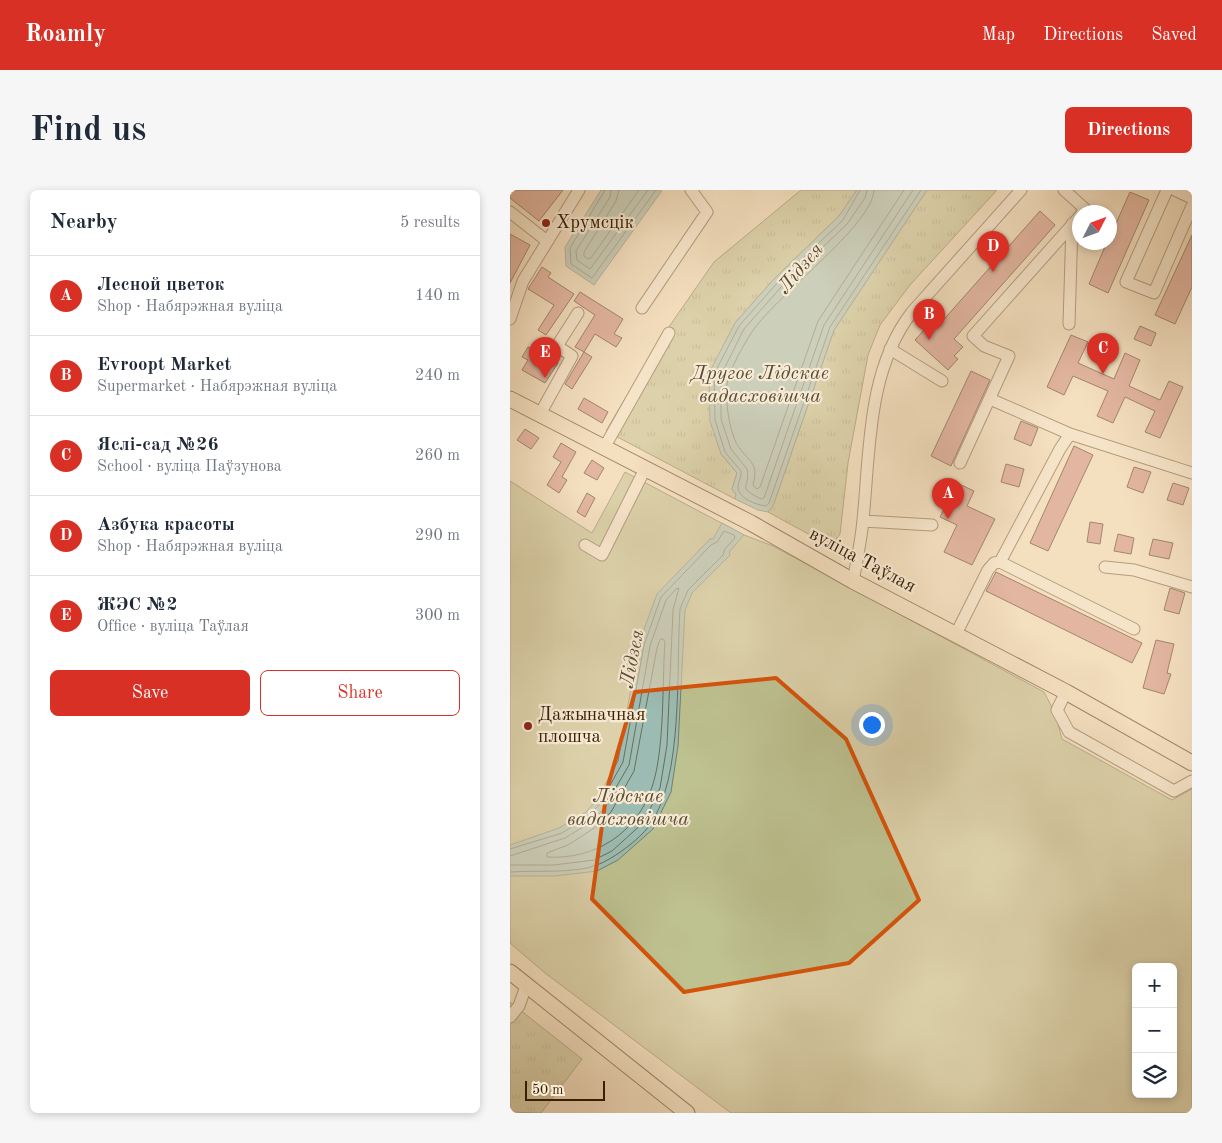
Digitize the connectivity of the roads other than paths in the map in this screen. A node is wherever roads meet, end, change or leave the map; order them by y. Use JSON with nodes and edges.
{"nodes":[{"id":1,"x":579,"y":190,"type":"edge"},
{"id":2,"x":691,"y":190,"type":"edge"},
{"id":3,"x":1021,"y":190,"type":"edge"},
{"id":4,"x":1064,"y":190,"type":"edge"},
{"id":5,"x":1167,"y":190,"type":"edge"},
{"id":6,"x":1175,"y":190,"type":"edge"},
{"id":7,"x":1192,"y":198,"type":"edge"},
{"id":8,"x":1081,"y":205,"type":"edge"},
{"id":9,"x":1192,"y":206,"type":"edge"},
{"id":10,"x":510,"y":212,"type":"edge"},
{"id":11,"x":1072,"y":225,"type":"edge"},
{"id":12,"x":547,"y":241,"type":"junction"},
{"id":13,"x":1074,"y":250,"type":"edge"},
{"id":14,"x":642,"y":308,"type":"dead end"},
{"id":15,"x":578,"y":313,"type":"dead end"},
{"id":16,"x":510,"y":318,"type":"edge"},
{"id":17,"x":1069,"y":324,"type":"dead end"},
{"id":18,"x":669,"y":333,"type":"dead end"},
{"id":19,"x":890,"y":349,"type":"junction"},
{"id":20,"x":942,"y":381,"type":"dead end"},
{"id":21,"x":510,"y":399,"type":"edge"},
{"id":22,"x":990,"y":399,"type":"junction"},
{"id":23,"x":540,"y":414,"type":"junction"},
{"id":24,"x":1070,"y":434,"type":"junction"},
{"id":25,"x":604,"y":448,"type":"junction"},
{"id":26,"x":960,"y":463,"type":"dead end"},
{"id":27,"x":645,"y":470,"type":"junction"},
{"id":28,"x":1192,"y":473,"type":"edge"},
{"id":29,"x":863,"y":521,"type":"junction"},
{"id":30,"x":932,"y":525,"type":"dead end"},
{"id":31,"x":585,"y":545,"type":"dead end"},
{"id":32,"x":1000,"y":562,"type":"junction"},
{"id":33,"x":1104,"y":567,"type":"dead end"},
{"id":34,"x":854,"y":581,"type":"junction"},
{"id":35,"x":1192,"y":587,"type":"edge"},
{"id":36,"x":1134,"y":629,"type":"dead end"},
{"id":37,"x":956,"y":634,"type":"junction"},
{"id":38,"x":1066,"y":692,"type":"junction"},
{"id":39,"x":1192,"y":763,"type":"edge"},
{"id":40,"x":1192,"y":781,"type":"edge"},
{"id":41,"x":510,"y":972,"type":"edge"},
{"id":42,"x":526,"y":986,"type":"junction"},
{"id":43,"x":510,"y":1017,"type":"edge"},
{"id":44,"x":678,"y":1110,"type":"edge"}],
"edges":[{"from":1,"to":12,"type":"street"},
{"from":2,"to":14,"type":"street"},
{"from":3,"to":19,"type":"street"},
{"from":4,"to":8,"type":"street"},
{"from":5,"to":9,"type":"street"},
{"from":6,"to":7,"type":"street"},
{"from":10,"to":12,"type":"street"},
{"from":11,"to":22,"type":"street"},
{"from":12,"to":16,"type":"street"},
{"from":13,"to":17,"type":"street"},
{"from":15,"to":23,"type":"street"},
{"from":18,"to":25,"type":"street"},
{"from":19,"to":20,"type":"street"},
{"from":19,"to":29,"type":"street"},
{"from":21,"to":23,"type":"main road","name":"вуліца Таўлая"},
{"from":22,"to":24,"type":"street"},
{"from":22,"to":26,"type":"street"},
{"from":23,"to":25,"type":"main road","name":"вуліца Таўлая"},
{"from":24,"to":28,"type":"street"},
{"from":24,"to":32,"type":"street"},
{"from":25,"to":27,"type":"main road","name":"вуліца Таўлая"},
{"from":27,"to":31,"type":"street"},
{"from":27,"to":34,"type":"main road","name":"вуліца Таўлая"},
{"from":29,"to":30,"type":"street"},
{"from":29,"to":34,"type":"street"},
{"from":32,"to":36,"type":"street"},
{"from":32,"to":37,"type":"street"},
{"from":33,"to":35,"type":"street"},
{"from":34,"to":37,"type":"main road","name":"вуліца Таўлая"},
{"from":37,"to":38,"type":"main road","name":"вуліца Таўлая"},
{"from":38,"to":39,"type":"main road","name":"вуліца Таўлая"},
{"from":38,"to":40,"type":"street"},
{"from":41,"to":42,"type":"main road"},
{"from":42,"to":43,"type":"street"},
{"from":42,"to":44,"type":"main road"}]}
